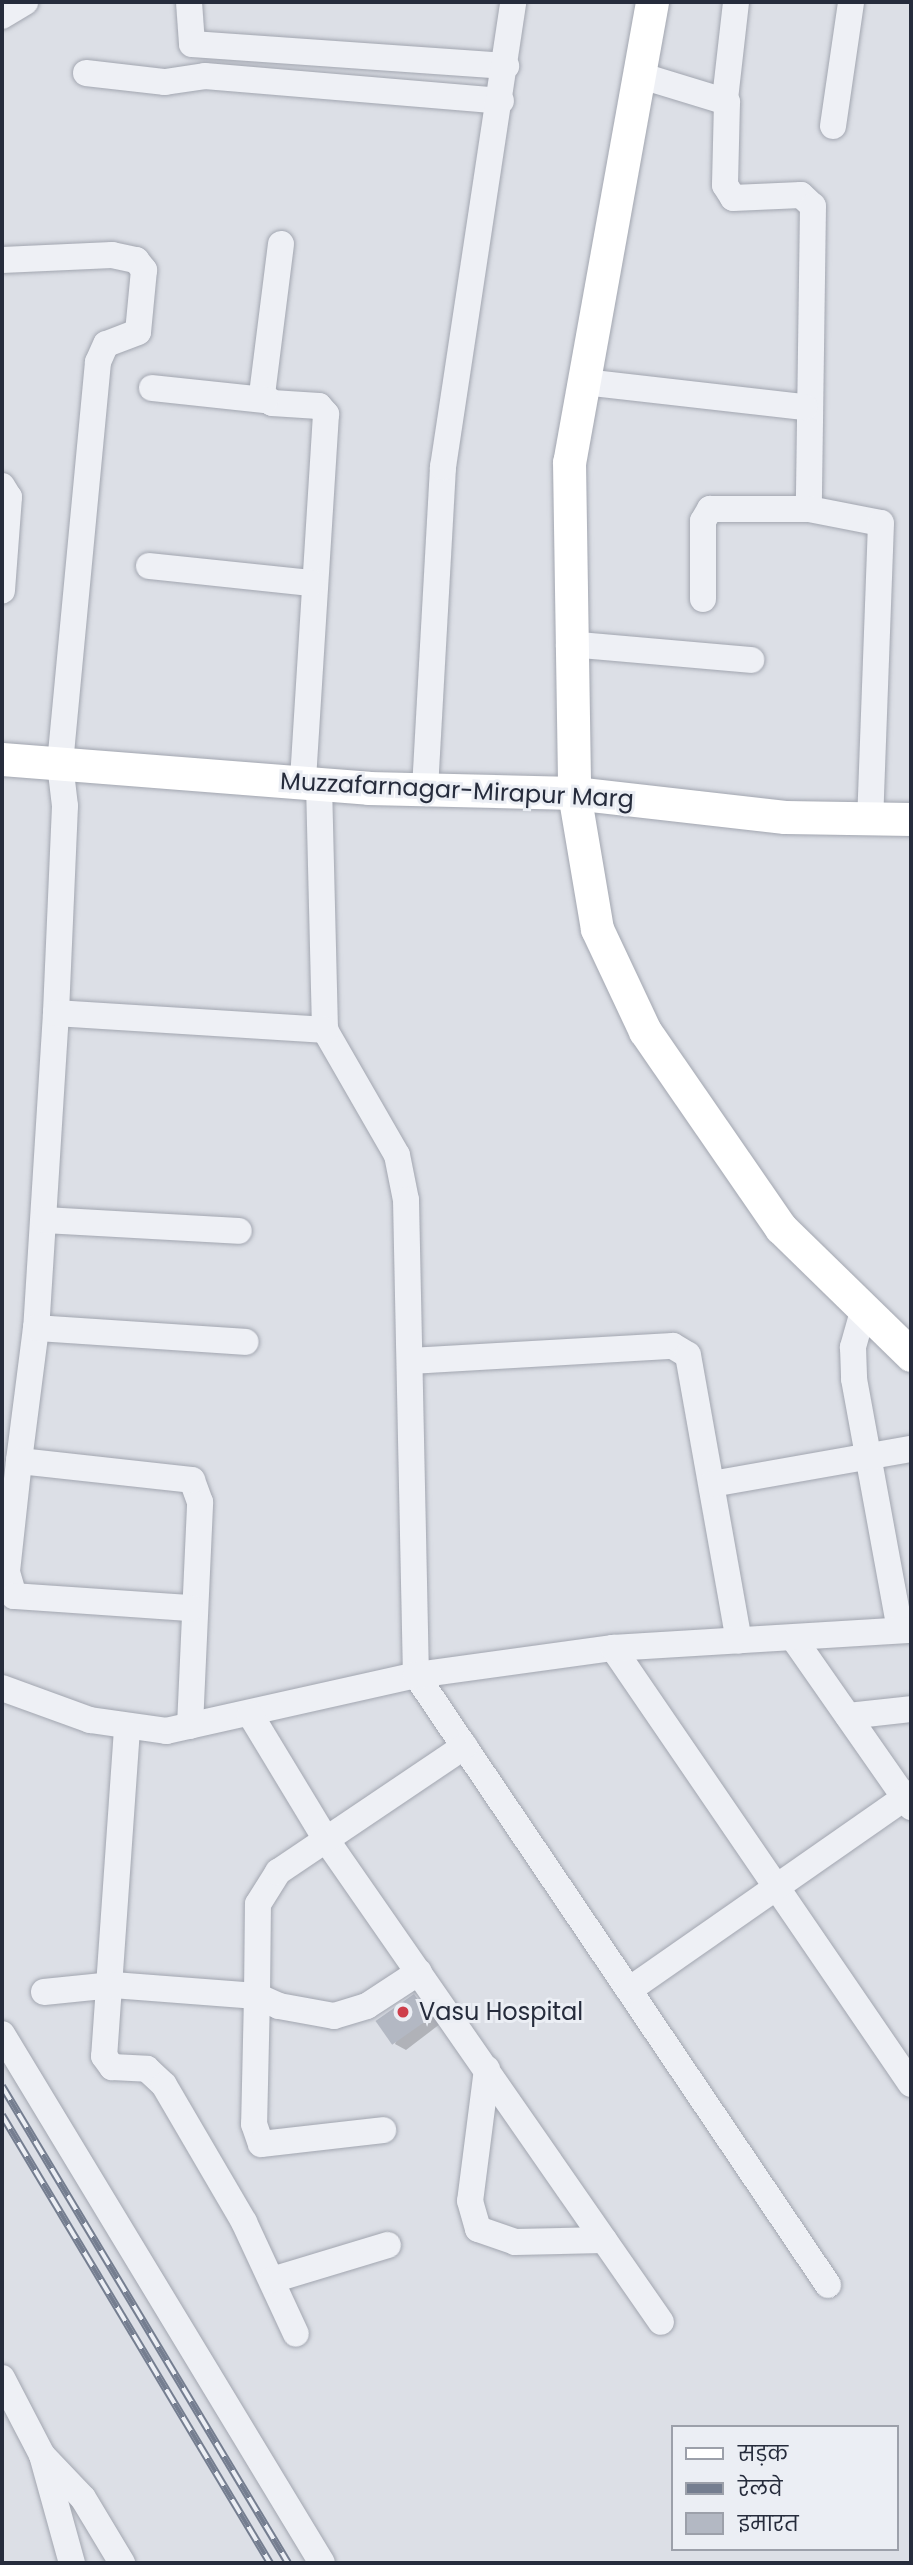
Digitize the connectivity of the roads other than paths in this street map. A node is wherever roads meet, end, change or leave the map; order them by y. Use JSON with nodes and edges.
{"nodes":[{"id":1,"x":25,"y":2,"type":"edge"},
{"id":2,"x":189,"y":2,"type":"edge"},
{"id":3,"x":513,"y":2,"type":"edge"},
{"id":4,"x":652,"y":2,"type":"edge"},
{"id":5,"x":736,"y":2,"type":"edge"},
{"id":6,"x":851,"y":2,"type":"edge"},
{"id":7,"x":2,"y":16,"type":"edge"},
{"id":8,"x":506,"y":66,"type":"junction"},
{"id":9,"x":86,"y":73,"type":"dead end"},
{"id":10,"x":642,"y":76,"type":"junction"},
{"id":11,"x":725,"y":99,"type":"junction"},
{"id":12,"x":501,"y":101,"type":"junction"},
{"id":13,"x":833,"y":126,"type":"dead end"},
{"id":14,"x":281,"y":244,"type":"dead end"},
{"id":15,"x":2,"y":260,"type":"edge"},
{"id":16,"x":584,"y":382,"type":"junction"},
{"id":17,"x":152,"y":388,"type":"dead end"},
{"id":18,"x":265,"y":400,"type":"junction"},
{"id":19,"x":805,"y":407,"type":"junction"},
{"id":20,"x":2,"y":486,"type":"edge"},
{"id":21,"x":809,"y":509,"type":"junction"},
{"id":22,"x":149,"y":566,"type":"dead end"},
{"id":23,"x":312,"y":583,"type":"junction"},
{"id":24,"x":2,"y":591,"type":"edge"},
{"id":25,"x":704,"y":599,"type":"dead end"},
{"id":26,"x":569,"y":644,"type":"junction"},
{"id":27,"x":751,"y":660,"type":"dead end"},
{"id":28,"x":2,"y":759,"type":"edge"},
{"id":29,"x":60,"y":764,"type":"junction"},
{"id":30,"x":311,"y":783,"type":"junction"},
{"id":31,"x":425,"y":789,"type":"junction"},
{"id":32,"x":574,"y":793,"type":"junction"},
{"id":33,"x":870,"y":818,"type":"junction"},
{"id":34,"x":911,"y":819,"type":"edge"},
{"id":35,"x":56,"y":1013,"type":"junction"},
{"id":36,"x":325,"y":1030,"type":"junction"},
{"id":37,"x":44,"y":1220,"type":"junction"},
{"id":38,"x":239,"y":1231,"type":"dead end"},
{"id":39,"x":864,"y":1308,"type":"junction"},
{"id":40,"x":36,"y":1328,"type":"junction"},
{"id":41,"x":246,"y":1342,"type":"dead end"},
{"id":42,"x":911,"y":1355,"type":"edge"},
{"id":43,"x":410,"y":1362,"type":"junction"},
{"id":44,"x":911,"y":1449,"type":"edge"},
{"id":45,"x":868,"y":1457,"type":"junction"},
{"id":46,"x":19,"y":1461,"type":"junction"},
{"id":47,"x":712,"y":1484,"type":"junction"},
{"id":48,"x":4,"y":1571,"type":"edge"},
{"id":49,"x":191,"y":1608,"type":"junction"},
{"id":50,"x":905,"y":1630,"type":"edge"},
{"id":51,"x":794,"y":1639,"type":"junction"},
{"id":52,"x":738,"y":1640,"type":"junction"},
{"id":53,"x":613,"y":1648,"type":"junction"},
{"id":54,"x":416,"y":1675,"type":"junction"},
{"id":55,"x":2,"y":1688,"type":"edge"},
{"id":56,"x":911,"y":1709,"type":"edge"},
{"id":57,"x":250,"y":1714,"type":"junction"},
{"id":58,"x":848,"y":1716,"type":"junction"},
{"id":59,"x":190,"y":1726,"type":"junction"},
{"id":60,"x":127,"y":1729,"type":"junction"},
{"id":61,"x":464,"y":1746,"type":"junction"},
{"id":62,"x":909,"y":1799,"type":"edge"},
{"id":63,"x":325,"y":1838,"type":"junction"},
{"id":64,"x":779,"y":1888,"type":"junction"},
{"id":65,"x":419,"y":1972,"type":"junction"},
{"id":66,"x":113,"y":1984,"type":"junction"},
{"id":67,"x":629,"y":1990,"type":"junction"},
{"id":68,"x":44,"y":1992,"type":"dead end"},
{"id":69,"x":257,"y":1996,"type":"junction"},
{"id":70,"x":2,"y":2034,"type":"edge"},
{"id":71,"x":487,"y":2069,"type":"junction"},
{"id":72,"x":911,"y":2084,"type":"edge"},
{"id":73,"x":383,"y":2130,"type":"dead end"},
{"id":74,"x":604,"y":2240,"type":"junction"},
{"id":75,"x":388,"y":2245,"type":"dead end"},
{"id":76,"x":272,"y":2280,"type":"junction"},
{"id":77,"x":828,"y":2285,"type":"dead end"},
{"id":78,"x":661,"y":2322,"type":"dead end"},
{"id":79,"x":296,"y":2334,"type":"dead end"},
{"id":80,"x":2,"y":2378,"type":"edge"},
{"id":81,"x":42,"y":2455,"type":"junction"},
{"id":82,"x":72,"y":2563,"type":"edge"},
{"id":83,"x":122,"y":2563,"type":"edge"},
{"id":84,"x":322,"y":2563,"type":"edge"}],
"edges":[{"from":1,"to":7,"type":"street"},
{"from":2,"to":8,"type":"street"},
{"from":3,"to":8,"type":"street"},
{"from":4,"to":10,"type":"main road"},
{"from":5,"to":11,"type":"street"},
{"from":6,"to":13,"type":"street"},
{"from":8,"to":12,"type":"street"},
{"from":9,"to":12,"type":"street"},
{"from":10,"to":11,"type":"street"},
{"from":10,"to":16,"type":"main road"},
{"from":11,"to":19,"type":"street"},
{"from":12,"to":31,"type":"street"},
{"from":14,"to":18,"type":"street"},
{"from":15,"to":29,"type":"street"},
{"from":16,"to":19,"type":"street"},
{"from":16,"to":26,"type":"main road"},
{"from":17,"to":18,"type":"street"},
{"from":18,"to":23,"type":"street"},
{"from":19,"to":21,"type":"street"},
{"from":20,"to":24,"type":"street"},
{"from":21,"to":25,"type":"street"},
{"from":21,"to":33,"type":"street"},
{"from":22,"to":23,"type":"street"},
{"from":23,"to":30,"type":"street"},
{"from":26,"to":27,"type":"street"},
{"from":26,"to":32,"type":"main road"},
{"from":28,"to":29,"type":"main road","name":"Muzzafarnagar-Mirapur Marg"},
{"from":29,"to":30,"type":"main road","name":"Muzzafarnagar-Mirapur Marg"},
{"from":29,"to":35,"type":"street"},
{"from":30,"to":31,"type":"main road","name":"Muzzafarnagar-Mirapur Marg"},
{"from":30,"to":36,"type":"street"},
{"from":31,"to":32,"type":"main road","name":"Muzzafarnagar-Mirapur Marg"},
{"from":32,"to":33,"type":"main road","name":"Muzzafarnagar-Mirapur Marg"},
{"from":32,"to":39,"type":"main road"},
{"from":33,"to":34,"type":"main road","name":"Muzzafarnagar-Mirapur Marg"},
{"from":35,"to":36,"type":"street"},
{"from":35,"to":37,"type":"street"},
{"from":36,"to":43,"type":"street"},
{"from":37,"to":38,"type":"street"},
{"from":37,"to":40,"type":"street"},
{"from":39,"to":42,"type":"main road"},
{"from":39,"to":45,"type":"street"},
{"from":40,"to":41,"type":"street"},
{"from":40,"to":46,"type":"street"},
{"from":43,"to":47,"type":"street"},
{"from":43,"to":54,"type":"street"},
{"from":44,"to":45,"type":"street"},
{"from":45,"to":47,"type":"street"},
{"from":45,"to":50,"type":"street"},
{"from":46,"to":48,"type":"street"},
{"from":46,"to":49,"type":"street"},
{"from":47,"to":52,"type":"street"},
{"from":48,"to":49,"type":"street"},
{"from":49,"to":59,"type":"street"},
{"from":50,"to":51,"type":"street"},
{"from":51,"to":52,"type":"street"},
{"from":51,"to":58,"type":"street"},
{"from":52,"to":53,"type":"street"},
{"from":53,"to":54,"type":"street"},
{"from":53,"to":64,"type":"street"},
{"from":54,"to":57,"type":"street"},
{"from":54,"to":61,"type":"street"},
{"from":55,"to":60,"type":"street"},
{"from":56,"to":58,"type":"street"},
{"from":57,"to":59,"type":"street"},
{"from":57,"to":63,"type":"street"},
{"from":58,"to":62,"type":"street"},
{"from":59,"to":60,"type":"street"},
{"from":60,"to":66,"type":"street"},
{"from":61,"to":63,"type":"street"},
{"from":61,"to":67,"type":"street"},
{"from":62,"to":64,"type":"street"},
{"from":63,"to":65,"type":"street"},
{"from":63,"to":69,"type":"street"},
{"from":64,"to":67,"type":"street"},
{"from":64,"to":72,"type":"street"},
{"from":65,"to":69,"type":"street"},
{"from":65,"to":71,"type":"street"},
{"from":66,"to":68,"type":"street"},
{"from":66,"to":69,"type":"street"},
{"from":66,"to":76,"type":"street"},
{"from":67,"to":77,"type":"street"},
{"from":69,"to":73,"type":"street"},
{"from":70,"to":84,"type":"street"},
{"from":71,"to":74,"type":"street"},
{"from":71,"to":74,"type":"street"},
{"from":74,"to":78,"type":"street"},
{"from":75,"to":76,"type":"street"},
{"from":76,"to":79,"type":"street"},
{"from":80,"to":81,"type":"street"},
{"from":81,"to":82,"type":"street"},
{"from":81,"to":83,"type":"street"}]}
